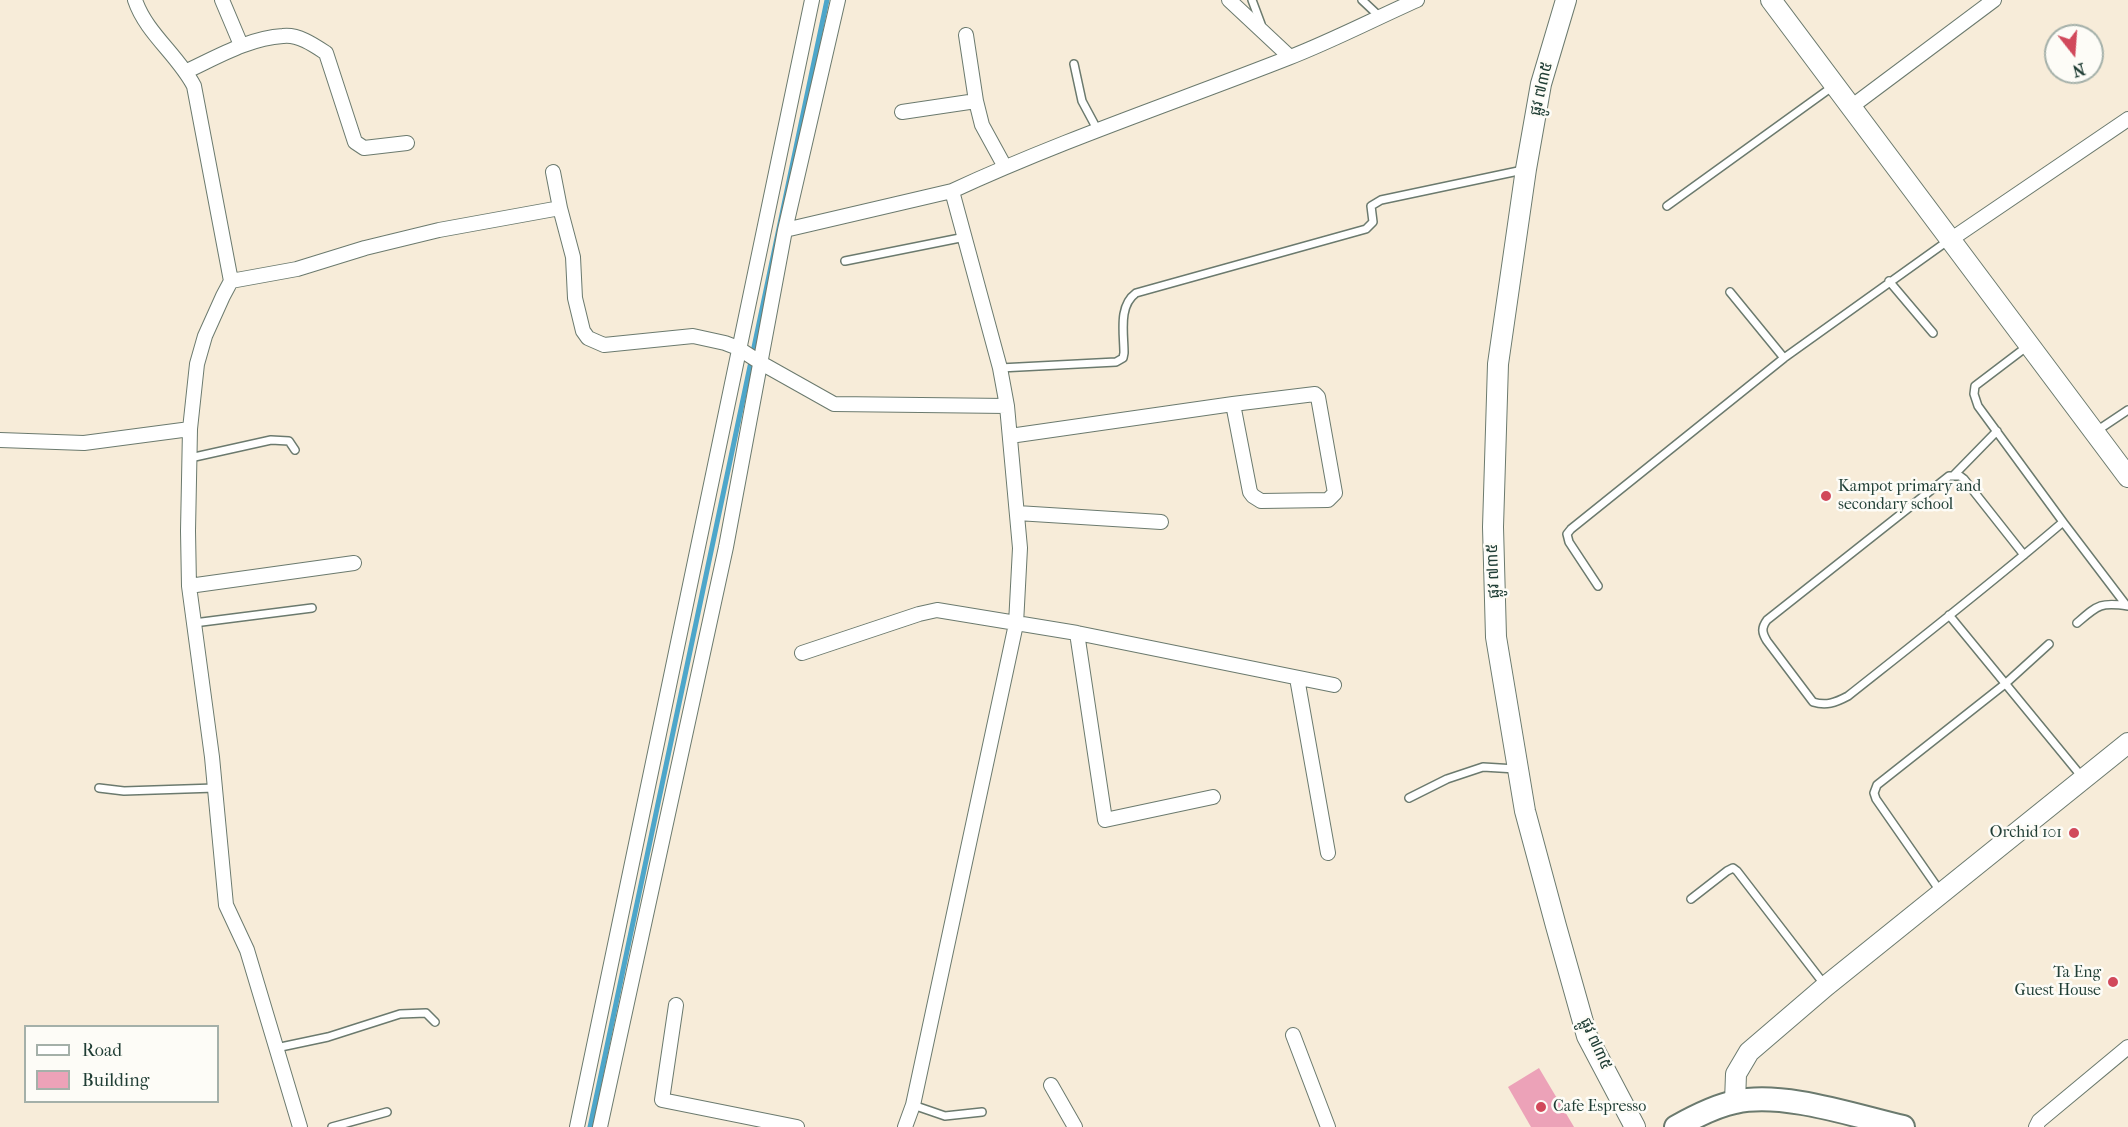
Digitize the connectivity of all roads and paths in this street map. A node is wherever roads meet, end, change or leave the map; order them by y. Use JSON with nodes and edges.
{"nodes":[{"id":1,"x":135,"y":0,"type":"edge"},
{"id":2,"x":222,"y":0,"type":"edge"},
{"id":3,"x":812,"y":0,"type":"edge"},
{"id":4,"x":838,"y":0,"type":"edge"},
{"id":5,"x":1228,"y":0,"type":"edge"},
{"id":6,"x":1252,"y":0,"type":"edge"},
{"id":7,"x":1362,"y":0,"type":"edge"},
{"id":8,"x":1417,"y":0,"type":"edge"},
{"id":9,"x":1566,"y":0,"type":"edge"},
{"id":10,"x":1771,"y":0,"type":"edge"},
{"id":11,"x":1994,"y":0,"type":"edge"},
{"id":12,"x":1379,"y":16,"type":"junction"},
{"id":13,"x":1258,"y":29,"type":"junction"},
{"id":14,"x":966,"y":35,"type":"dead end"},
{"id":15,"x":241,"y":45,"type":"junction"},
{"id":16,"x":1290,"y":57,"type":"junction"},
{"id":17,"x":1074,"y":64,"type":"dead end"},
{"id":18,"x":187,"y":72,"type":"junction"},
{"id":19,"x":1834,"y":85,"type":"junction"},
{"id":20,"x":976,"y":101,"type":"junction"},
{"id":21,"x":1851,"y":107,"type":"junction"},
{"id":22,"x":902,"y":112,"type":"dead end"},
{"id":23,"x":2128,"y":119,"type":"edge"},
{"id":24,"x":1097,"y":129,"type":"junction"},
{"id":25,"x":407,"y":143,"type":"dead end"},
{"id":26,"x":1005,"y":167,"type":"junction"},
{"id":27,"x":1526,"y":169,"type":"junction"},
{"id":28,"x":553,"y":172,"type":"dead end"},
{"id":29,"x":952,"y":191,"type":"junction"},
{"id":30,"x":1667,"y":206,"type":"dead end"},
{"id":31,"x":560,"y":208,"type":"junction"},
{"id":32,"x":785,"y":230,"type":"junction"},
{"id":33,"x":965,"y":237,"type":"junction"},
{"id":34,"x":1950,"y":240,"type":"junction"},
{"id":35,"x":845,"y":261,"type":"dead end"},
{"id":36,"x":231,"y":281,"type":"junction"},
{"id":37,"x":1889,"y":281,"type":"junction"},
{"id":38,"x":1731,"y":292,"type":"dead end"},
{"id":39,"x":1933,"y":333,"type":"dead end"},
{"id":40,"x":2029,"y":345,"type":"junction"},
{"id":41,"x":738,"y":348,"type":"junction"},
{"id":42,"x":1785,"y":358,"type":"junction"},
{"id":43,"x":761,"y":363,"type":"junction"},
{"id":44,"x":1000,"y":368,"type":"junction"},
{"id":45,"x":1233,"y":404,"type":"junction"},
{"id":46,"x":1007,"y":406,"type":"junction"},
{"id":47,"x":2128,"y":410,"type":"edge"},
{"id":48,"x":190,"y":429,"type":"junction"},
{"id":49,"x":1997,"y":431,"type":"junction"},
{"id":50,"x":2095,"y":433,"type":"junction"},
{"id":51,"x":1010,"y":435,"type":"junction"},
{"id":52,"x":0,"y":440,"type":"edge"},
{"id":53,"x":295,"y":450,"type":"dead end"},
{"id":54,"x":190,"y":458,"type":"junction"},
{"id":55,"x":1954,"y":475,"type":"junction"},
{"id":56,"x":2128,"y":477,"type":"edge"},
{"id":57,"x":1017,"y":513,"type":"junction"},
{"id":58,"x":1161,"y":522,"type":"dead end"},
{"id":59,"x":2063,"y":522,"type":"junction"},
{"id":60,"x":2024,"y":555,"type":"junction"},
{"id":61,"x":354,"y":563,"type":"dead end"},
{"id":62,"x":189,"y":586,"type":"junction"},
{"id":63,"x":1599,"y":586,"type":"dead end"},
{"id":64,"x":2127,"y":605,"type":"edge"},
{"id":65,"x":312,"y":608,"type":"dead end"},
{"id":66,"x":1949,"y":615,"type":"junction"},
{"id":67,"x":2077,"y":622,"type":"dead end"},
{"id":68,"x":194,"y":623,"type":"junction"},
{"id":69,"x":1016,"y":624,"type":"junction"},
{"id":70,"x":1077,"y":633,"type":"junction"},
{"id":71,"x":2049,"y":644,"type":"dead end"},
{"id":72,"x":802,"y":653,"type":"dead end"},
{"id":73,"x":1297,"y":678,"type":"junction"},
{"id":74,"x":2005,"y":684,"type":"junction"},
{"id":75,"x":1334,"y":685,"type":"dead end"},
{"id":76,"x":2128,"y":743,"type":"edge"},
{"id":77,"x":1518,"y":769,"type":"junction"},
{"id":78,"x":2084,"y":779,"type":"junction"},
{"id":79,"x":99,"y":788,"type":"dead end"},
{"id":80,"x":215,"y":788,"type":"junction"},
{"id":81,"x":1213,"y":797,"type":"dead end"},
{"id":82,"x":1408,"y":798,"type":"dead end"},
{"id":83,"x":1329,"y":853,"type":"dead end"},
{"id":84,"x":1941,"y":893,"type":"junction"},
{"id":85,"x":1691,"y":899,"type":"dead end"},
{"id":86,"x":1826,"y":986,"type":"junction"},
{"id":87,"x":676,"y":1005,"type":"dead end"},
{"id":88,"x":435,"y":1022,"type":"dead end"},
{"id":89,"x":1293,"y":1035,"type":"dead end"},
{"id":90,"x":2128,"y":1047,"type":"edge"},
{"id":91,"x":276,"y":1048,"type":"junction"},
{"id":92,"x":1051,"y":1085,"type":"dead end"},
{"id":93,"x":1735,"y":1101,"type":"junction"},
{"id":94,"x":913,"y":1105,"type":"junction"},
{"id":95,"x":387,"y":1112,"type":"dead end"},
{"id":96,"x":982,"y":1112,"type":"dead end"},
{"id":97,"x":300,"y":1127,"type":"edge"},
{"id":98,"x":332,"y":1127,"type":"edge"},
{"id":99,"x":577,"y":1127,"type":"edge"},
{"id":100,"x":600,"y":1127,"type":"edge"},
{"id":101,"x":797,"y":1127,"type":"edge"},
{"id":102,"x":905,"y":1127,"type":"edge"},
{"id":103,"x":1075,"y":1127,"type":"edge"},
{"id":104,"x":1328,"y":1127,"type":"edge"},
{"id":105,"x":1635,"y":1127,"type":"edge"},
{"id":106,"x":1676,"y":1127,"type":"edge"},
{"id":107,"x":1903,"y":1127,"type":"edge"},
{"id":108,"x":2036,"y":1127,"type":"edge"}],
"edges":[{"from":1,"to":18,"type":"street"},
{"from":2,"to":15,"type":"street"},
{"from":3,"to":41,"type":"street"},
{"from":4,"to":32,"type":"street"},
{"from":5,"to":13,"type":"street"},
{"from":6,"to":13,"type":"lane"},
{"from":7,"to":12,"type":"lane"},
{"from":8,"to":12,"type":"street"},
{"from":9,"to":27,"type":"street","name":"ផ្លូវ ៧៣៥"},
{"from":10,"to":19,"type":"street"},
{"from":11,"to":21,"type":"street"},
{"from":12,"to":16,"type":"street"},
{"from":13,"to":16,"type":"street"},
{"from":14,"to":20,"type":"street"},
{"from":15,"to":18,"type":"street"},
{"from":15,"to":25,"type":"street"},
{"from":16,"to":24,"type":"street"},
{"from":17,"to":24,"type":"lane"},
{"from":18,"to":36,"type":"street"},
{"from":19,"to":21,"type":"street"},
{"from":19,"to":30,"type":"lane"},
{"from":20,"to":22,"type":"street"},
{"from":20,"to":26,"type":"street"},
{"from":21,"to":34,"type":"street"},
{"from":23,"to":34,"type":"street"},
{"from":24,"to":26,"type":"street"},
{"from":26,"to":29,"type":"street"},
{"from":27,"to":44,"type":"lane"},
{"from":27,"to":77,"type":"street","name":"ផ្លូវ ៧៣៥"},
{"from":28,"to":31,"type":"street"},
{"from":29,"to":32,"type":"street"},
{"from":29,"to":33,"type":"street"},
{"from":31,"to":36,"type":"street"},
{"from":31,"to":41,"type":"street"},
{"from":32,"to":43,"type":"street"},
{"from":33,"to":35,"type":"lane"},
{"from":33,"to":44,"type":"street"},
{"from":34,"to":37,"type":"lane"},
{"from":34,"to":40,"type":"street"},
{"from":36,"to":48,"type":"street"},
{"from":37,"to":39,"type":"lane"},
{"from":37,"to":42,"type":"lane"},
{"from":38,"to":42,"type":"lane"},
{"from":40,"to":49,"type":"lane"},
{"from":40,"to":50,"type":"street"},
{"from":41,"to":43,"type":"street"},
{"from":41,"to":99,"type":"street"},
{"from":42,"to":63,"type":"lane"},
{"from":43,"to":46,"type":"street"},
{"from":43,"to":100,"type":"street"},
{"from":44,"to":46,"type":"street"},
{"from":45,"to":45,"type":"street"},
{"from":45,"to":51,"type":"street"},
{"from":46,"to":51,"type":"street"},
{"from":47,"to":50,"type":"lane"},
{"from":48,"to":52,"type":"street"},
{"from":48,"to":54,"type":"street"},
{"from":49,"to":55,"type":"lane"},
{"from":49,"to":59,"type":"lane"},
{"from":50,"to":56,"type":"street"},
{"from":51,"to":57,"type":"street"},
{"from":53,"to":54,"type":"lane"},
{"from":54,"to":62,"type":"street"},
{"from":55,"to":60,"type":"lane"},
{"from":55,"to":66,"type":"lane"},
{"from":57,"to":58,"type":"street"},
{"from":57,"to":69,"type":"street"},
{"from":59,"to":60,"type":"lane"},
{"from":59,"to":64,"type":"lane"},
{"from":60,"to":66,"type":"lane"},
{"from":61,"to":62,"type":"street"},
{"from":62,"to":68,"type":"street"},
{"from":64,"to":67,"type":"lane"},
{"from":65,"to":68,"type":"lane"},
{"from":66,"to":74,"type":"lane"},
{"from":68,"to":80,"type":"street"},
{"from":69,"to":70,"type":"street"},
{"from":69,"to":72,"type":"street"},
{"from":69,"to":94,"type":"street"},
{"from":70,"to":73,"type":"street"},
{"from":70,"to":81,"type":"street"},
{"from":71,"to":74,"type":"lane"},
{"from":73,"to":75,"type":"street"},
{"from":73,"to":83,"type":"street"},
{"from":74,"to":78,"type":"lane"},
{"from":74,"to":84,"type":"lane"},
{"from":76,"to":78,"type":"street"},
{"from":77,"to":82,"type":"lane"},
{"from":77,"to":105,"type":"street","name":"ផ្លូវ ៧៣៥"},
{"from":78,"to":84,"type":"street"},
{"from":79,"to":80,"type":"lane"},
{"from":80,"to":91,"type":"street"},
{"from":84,"to":86,"type":"street"},
{"from":85,"to":86,"type":"lane"},
{"from":86,"to":93,"type":"street"},
{"from":87,"to":101,"type":"street"},
{"from":88,"to":91,"type":"lane"},
{"from":89,"to":104,"type":"street"},
{"from":90,"to":108,"type":"street"},
{"from":91,"to":97,"type":"street"},
{"from":92,"to":103,"type":"street"},
{"from":93,"to":106,"type":"main road"},
{"from":93,"to":107,"type":"main road"},
{"from":94,"to":96,"type":"lane"},
{"from":94,"to":102,"type":"street"},
{"from":95,"to":98,"type":"lane"}]}
